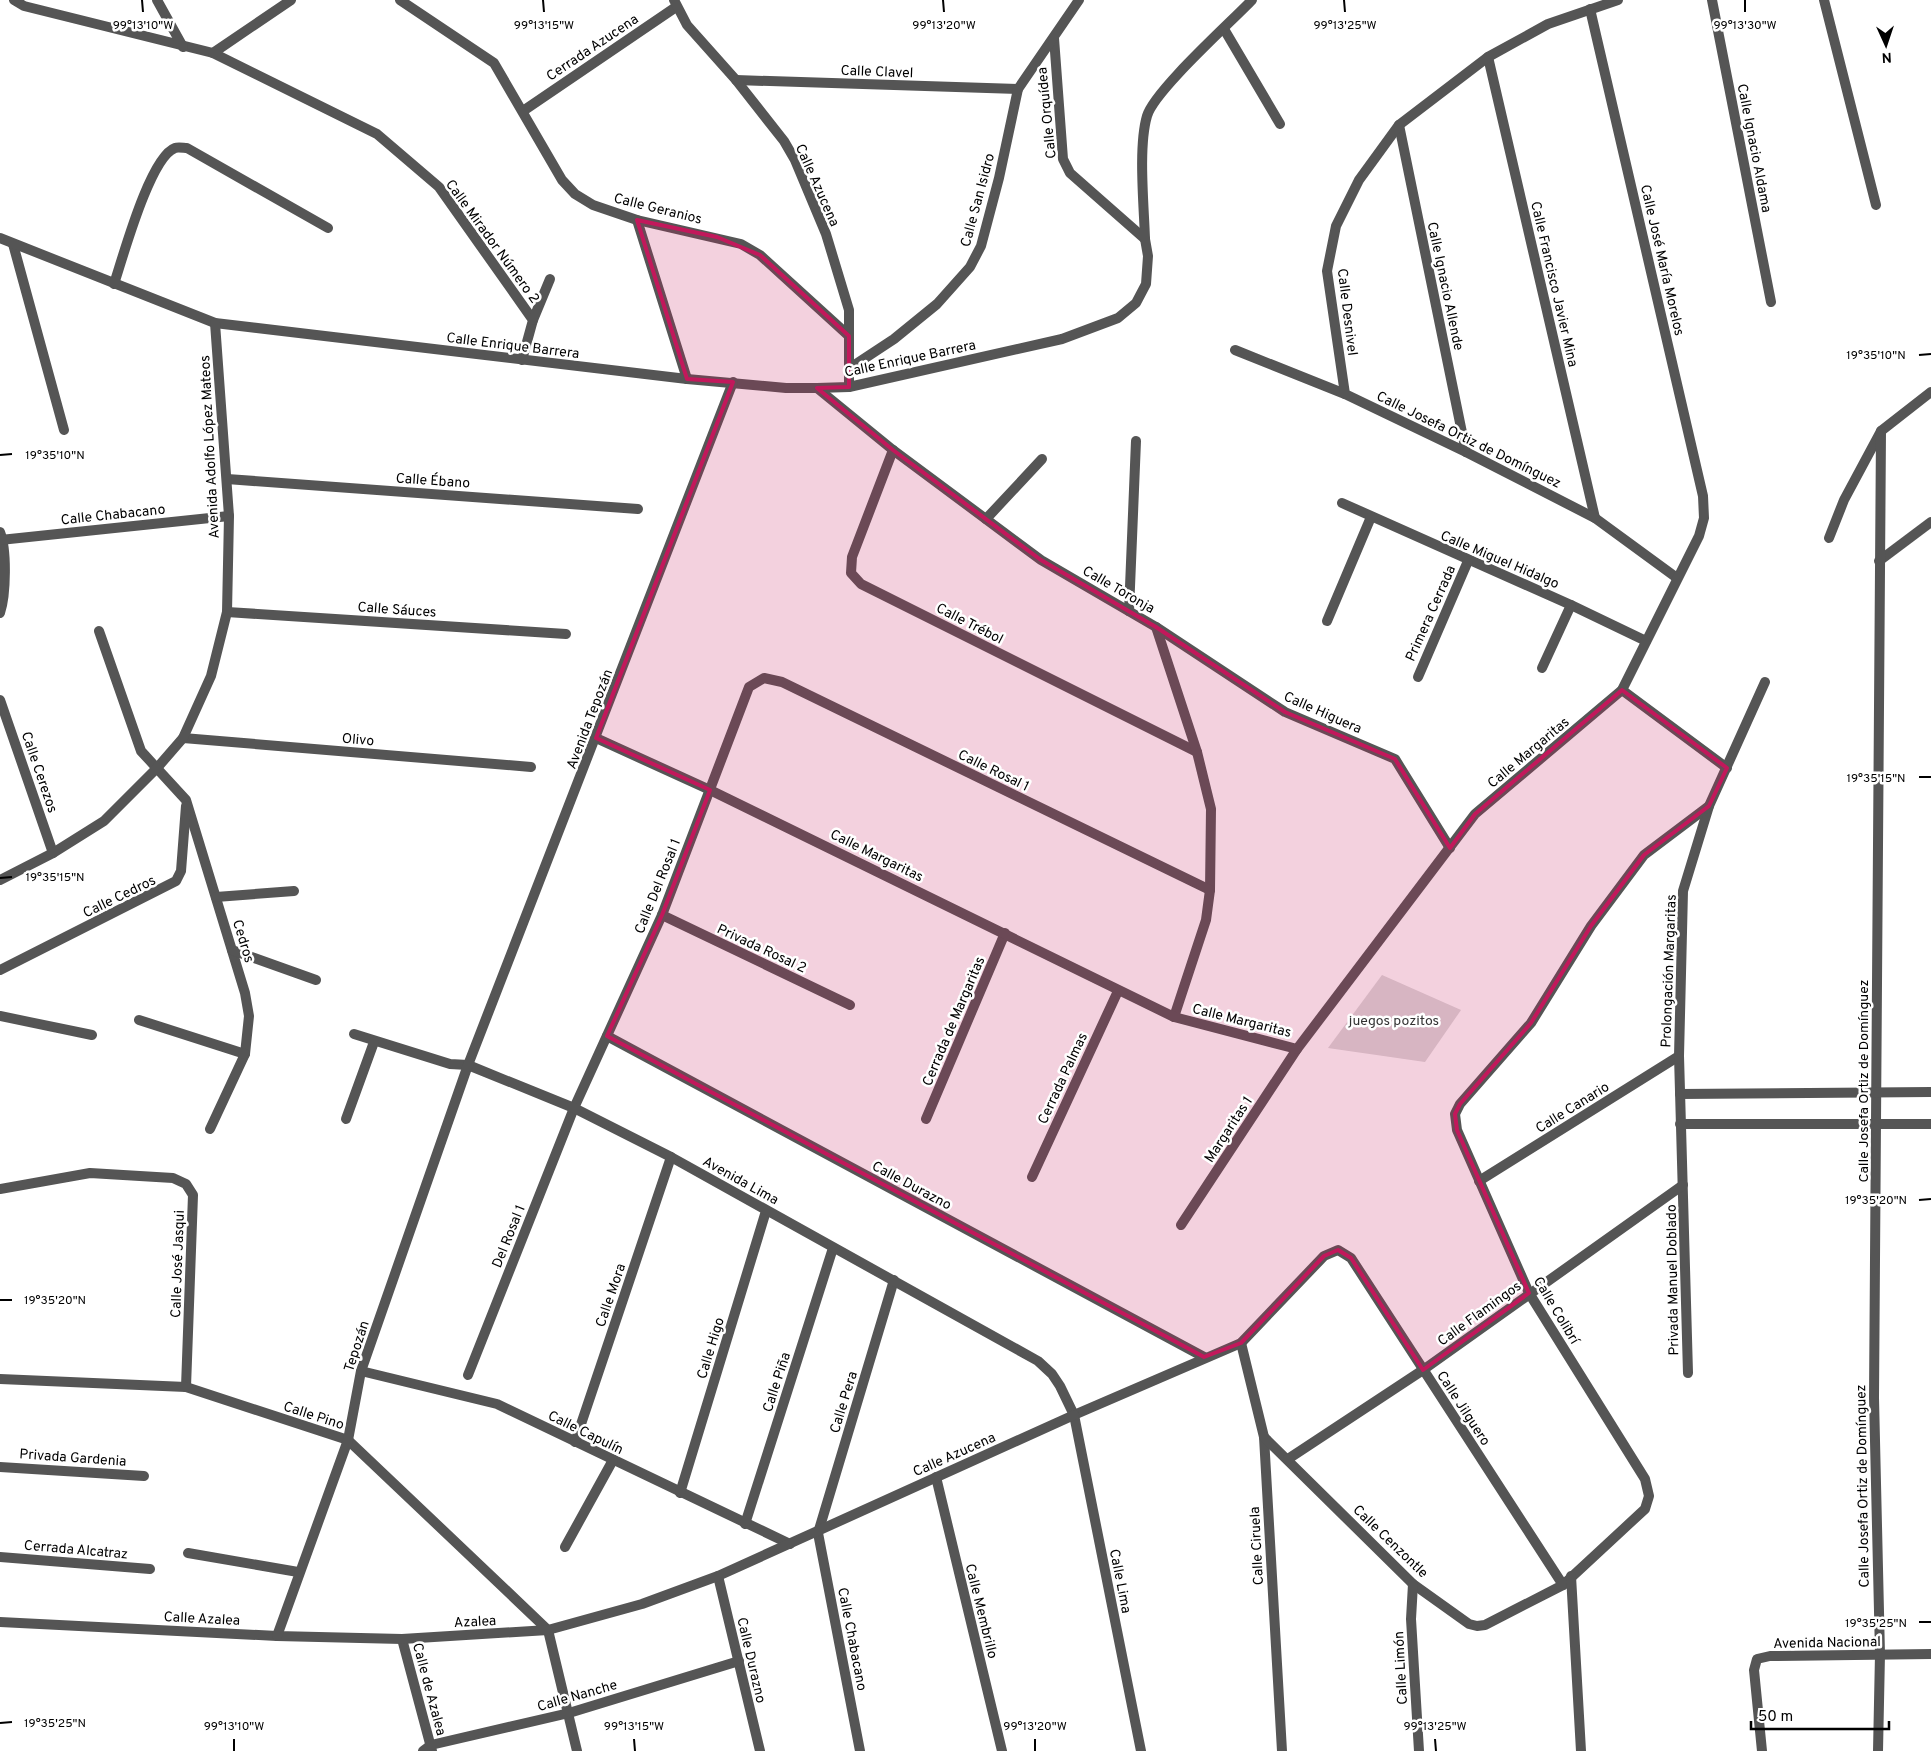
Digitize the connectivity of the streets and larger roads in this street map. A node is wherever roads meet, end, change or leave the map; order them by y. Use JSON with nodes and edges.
{"nodes":[{"id":1,"x":14,"y":0,"type":"edge"},
{"id":2,"x":157,"y":0,"type":"edge"},
{"id":3,"x":291,"y":0,"type":"edge"},
{"id":4,"x":400,"y":0,"type":"edge"},
{"id":5,"x":1079,"y":0,"type":"edge"},
{"id":6,"x":1252,"y":0,"type":"edge"},
{"id":7,"x":1618,"y":0,"type":"edge"},
{"id":8,"x":1712,"y":0,"type":"edge"},
{"id":9,"x":1824,"y":0,"type":"edge"},
{"id":10,"x":675,"y":3,"type":"edge"},
{"id":11,"x":1590,"y":9,"type":"junction"},
{"id":12,"x":1224,"y":29,"type":"junction"},
{"id":13,"x":1054,"y":38,"type":"junction"},
{"id":14,"x":183,"y":48,"type":"junction"},
{"id":15,"x":213,"y":53,"type":"junction"},
{"id":16,"x":1488,"y":57,"type":"junction"},
{"id":17,"x":736,"y":80,"type":"junction"},
{"id":18,"x":1018,"y":89,"type":"junction"},
{"id":19,"x":523,"y":111,"type":"junction"},
{"id":20,"x":1280,"y":124,"type":"dead end"},
{"id":21,"x":1399,"y":125,"type":"junction"},
{"id":22,"x":1876,"y":205,"type":"dead end"},
{"id":23,"x":637,"y":220,"type":"junction"},
{"id":24,"x":328,"y":228,"type":"dead end"},
{"id":25,"x":0,"y":238,"type":"edge"},
{"id":26,"x":1145,"y":239,"type":"junction"},
{"id":27,"x":13,"y":244,"type":"junction"},
{"id":28,"x":550,"y":279,"type":"dead end"},
{"id":29,"x":114,"y":284,"type":"junction"},
{"id":30,"x":1771,"y":302,"type":"dead end"},
{"id":31,"x":533,"y":320,"type":"junction"},
{"id":32,"x":215,"y":323,"type":"junction"},
{"id":33,"x":849,"y":336,"type":"junction"},
{"id":34,"x":1235,"y":350,"type":"dead end"},
{"id":35,"x":522,"y":360,"type":"junction"},
{"id":36,"x":850,"y":368,"type":"junction"},
{"id":37,"x":687,"y":379,"type":"junction"},
{"id":38,"x":733,"y":382,"type":"junction"},
{"id":39,"x":850,"y":387,"type":"junction"},
{"id":40,"x":817,"y":388,"type":"junction"},
{"id":41,"x":1931,"y":392,"type":"edge"},
{"id":42,"x":1345,"y":394,"type":"junction"},
{"id":43,"x":64,"y":430,"type":"dead end"},
{"id":44,"x":1881,"y":431,"type":"junction"},
{"id":45,"x":1136,"y":442,"type":"dead end"},
{"id":46,"x":893,"y":450,"type":"junction"},
{"id":47,"x":1466,"y":452,"type":"junction"},
{"id":48,"x":1042,"y":458,"type":"dead end"},
{"id":49,"x":227,"y":479,"type":"junction"},
{"id":50,"x":1342,"y":503,"type":"dead end"},
{"id":51,"x":638,"y":509,"type":"dead end"},
{"id":52,"x":229,"y":516,"type":"junction"},
{"id":53,"x":1371,"y":517,"type":"junction"},
{"id":54,"x":1595,"y":518,"type":"junction"},
{"id":55,"x":1704,"y":518,"type":"joint"},
{"id":56,"x":986,"y":519,"type":"junction"},
{"id":57,"x":1931,"y":522,"type":"edge"},
{"id":58,"x":1,"y":537,"type":"edge"},
{"id":59,"x":1829,"y":538,"type":"dead end"},
{"id":60,"x":1468,"y":561,"type":"junction"},
{"id":61,"x":1879,"y":561,"type":"junction"},
{"id":62,"x":1677,"y":578,"type":"junction"},
{"id":63,"x":1572,"y":605,"type":"junction"},
{"id":64,"x":1129,"y":611,"type":"junction"},
{"id":65,"x":227,"y":612,"type":"junction"},
{"id":66,"x":0,"y":614,"type":"edge"},
{"id":67,"x":1327,"y":621,"type":"dead end"},
{"id":68,"x":1156,"y":627,"type":"junction"},
{"id":69,"x":99,"y":631,"type":"dead end"},
{"id":70,"x":566,"y":634,"type":"dead end"},
{"id":71,"x":1646,"y":641,"type":"junction"},
{"id":72,"x":1542,"y":668,"type":"dead end"},
{"id":73,"x":1418,"y":677,"type":"dead end"},
{"id":74,"x":764,"y":678,"type":"joint"},
{"id":75,"x":1765,"y":682,"type":"dead end"},
{"id":76,"x":1622,"y":690,"type":"junction"},
{"id":77,"x":0,"y":700,"type":"edge"},
{"id":78,"x":183,"y":738,"type":"junction"},
{"id":79,"x":596,"y":738,"type":"junction"},
{"id":80,"x":1197,"y":752,"type":"junction"},
{"id":81,"x":157,"y":768,"type":"junction"},
{"id":82,"x":531,"y":768,"type":"dead end"},
{"id":83,"x":1727,"y":768,"type":"junction"},
{"id":84,"x":710,"y":790,"type":"junction"},
{"id":85,"x":186,"y":800,"type":"junction"},
{"id":86,"x":1709,"y":806,"type":"junction"},
{"id":87,"x":1450,"y":848,"type":"junction"},
{"id":88,"x":53,"y":853,"type":"junction"},
{"id":89,"x":0,"y":880,"type":"edge"},
{"id":90,"x":1210,"y":890,"type":"junction"},
{"id":91,"x":294,"y":891,"type":"dead end"},
{"id":92,"x":216,"y":897,"type":"junction"},
{"id":93,"x":662,"y":915,"type":"junction"},
{"id":94,"x":1005,"y":933,"type":"junction"},
{"id":95,"x":232,"y":950,"type":"junction"},
{"id":96,"x":0,"y":970,"type":"edge"},
{"id":97,"x":316,"y":980,"type":"dead end"},
{"id":98,"x":1118,"y":991,"type":"junction"},
{"id":99,"x":850,"y":1005,"type":"dead end"},
{"id":100,"x":0,"y":1016,"type":"edge"},
{"id":101,"x":1174,"y":1017,"type":"junction"},
{"id":102,"x":140,"y":1020,"type":"dead end"},
{"id":103,"x":354,"y":1034,"type":"dead end"},
{"id":104,"x":92,"y":1035,"type":"dead end"},
{"id":105,"x":607,"y":1036,"type":"junction"},
{"id":106,"x":374,"y":1042,"type":"junction"},
{"id":107,"x":1297,"y":1049,"type":"junction"},
{"id":108,"x":245,"y":1054,"type":"junction"},
{"id":109,"x":1679,"y":1056,"type":"junction"},
{"id":110,"x":468,"y":1065,"type":"junction"},
{"id":111,"x":1877,"y":1092,"type":"junction"},
{"id":112,"x":1931,"y":1092,"type":"edge"},
{"id":113,"x":1680,"y":1094,"type":"junction"},
{"id":114,"x":574,"y":1108,"type":"junction"},
{"id":115,"x":346,"y":1119,"type":"dead end"},
{"id":116,"x":926,"y":1119,"type":"dead end"},
{"id":117,"x":1877,"y":1123,"type":"junction"},
{"id":118,"x":1680,"y":1124,"type":"junction"},
{"id":119,"x":1931,"y":1124,"type":"edge"},
{"id":120,"x":210,"y":1129,"type":"dead end"},
{"id":121,"x":671,"y":1157,"type":"junction"},
{"id":122,"x":1032,"y":1177,"type":"dead end"},
{"id":123,"x":1479,"y":1181,"type":"junction"},
{"id":124,"x":1683,"y":1185,"type":"junction"},
{"id":125,"x":0,"y":1189,"type":"edge"},
{"id":126,"x":766,"y":1211,"type":"junction"},
{"id":127,"x":1181,"y":1225,"type":"dead end"},
{"id":128,"x":834,"y":1248,"type":"junction"},
{"id":129,"x":1338,"y":1250,"type":"joint"},
{"id":130,"x":894,"y":1280,"type":"junction"},
{"id":131,"x":1529,"y":1293,"type":"junction"},
{"id":132,"x":1241,"y":1343,"type":"junction"},
{"id":133,"x":1204,"y":1358,"type":"junction"},
{"id":134,"x":1423,"y":1370,"type":"junction"},
{"id":135,"x":361,"y":1371,"type":"junction"},
{"id":136,"x":1688,"y":1373,"type":"dead end"},
{"id":137,"x":468,"y":1375,"type":"dead end"},
{"id":138,"x":0,"y":1380,"type":"edge"},
{"id":139,"x":186,"y":1387,"type":"junction"},
{"id":140,"x":1074,"y":1415,"type":"junction"},
{"id":141,"x":1264,"y":1437,"type":"junction"},
{"id":142,"x":348,"y":1440,"type":"junction"},
{"id":143,"x":574,"y":1442,"type":"junction"},
{"id":144,"x":1288,"y":1459,"type":"junction"},
{"id":145,"x":613,"y":1460,"type":"junction"},
{"id":146,"x":0,"y":1466,"type":"edge"},
{"id":147,"x":144,"y":1476,"type":"dead end"},
{"id":148,"x":936,"y":1477,"type":"junction"},
{"id":149,"x":680,"y":1493,"type":"junction"},
{"id":150,"x":1649,"y":1496,"type":"joint"},
{"id":151,"x":745,"y":1524,"type":"junction"},
{"id":152,"x":818,"y":1533,"type":"junction"},
{"id":153,"x":790,"y":1544,"type":"junction"},
{"id":154,"x":565,"y":1547,"type":"dead end"},
{"id":155,"x":188,"y":1553,"type":"dead end"},
{"id":156,"x":0,"y":1557,"type":"edge"},
{"id":157,"x":150,"y":1569,"type":"dead end"},
{"id":158,"x":298,"y":1572,"type":"junction"},
{"id":159,"x":718,"y":1576,"type":"junction"},
{"id":160,"x":1570,"y":1576,"type":"junction"},
{"id":161,"x":1413,"y":1584,"type":"junction"},
{"id":162,"x":1563,"y":1585,"type":"junction"},
{"id":163,"x":0,"y":1622,"type":"edge"},
{"id":164,"x":548,"y":1630,"type":"junction"},
{"id":165,"x":277,"y":1636,"type":"junction"},
{"id":166,"x":402,"y":1639,"type":"junction"},
{"id":167,"x":1880,"y":1654,"type":"junction"},
{"id":168,"x":1931,"y":1654,"type":"edge"},
{"id":169,"x":739,"y":1661,"type":"junction"},
{"id":170,"x":569,"y":1713,"type":"junction"},
{"id":171,"x":429,"y":1749,"type":"edge"},
{"id":172,"x":577,"y":1751,"type":"edge"},
{"id":173,"x":760,"y":1751,"type":"edge"},
{"id":174,"x":860,"y":1751,"type":"edge"},
{"id":175,"x":1002,"y":1751,"type":"edge"},
{"id":176,"x":1139,"y":1751,"type":"edge"},
{"id":177,"x":1282,"y":1751,"type":"edge"},
{"id":178,"x":1419,"y":1751,"type":"edge"},
{"id":179,"x":1581,"y":1751,"type":"edge"},
{"id":180,"x":1762,"y":1751,"type":"edge"},
{"id":181,"x":1878,"y":1751,"type":"edge"}],
"edges":[{"from":1,"to":14,"type":"street","name":"Calle Mirador Número 2"},
{"from":2,"to":14,"type":"street"},
{"from":3,"to":15,"type":"street"},
{"from":4,"to":19,"type":"street","name":"Calle Geranios"},
{"from":5,"to":13,"type":"street","name":"Calle San Isidro"},
{"from":6,"to":12,"type":"street","name":"Calle Enrique Barrera"},
{"from":7,"to":11,"type":"street","name":"Calle Desnivel"},
{"from":8,"to":30,"type":"street","name":"Calle Ignacio Aldama"},
{"from":9,"to":22,"type":"street"},
{"from":10,"to":17,"type":"street","name":"Calle Azucena"},
{"from":10,"to":19,"type":"street","name":"Cerrada Azucena"},
{"from":11,"to":16,"type":"street","name":"Calle Desnivel"},
{"from":11,"to":55,"type":"street","name":"Calle José María Morelos"},
{"from":12,"to":20,"type":"street"},
{"from":12,"to":26,"type":"street","name":"Calle Enrique Barrera"},
{"from":13,"to":18,"type":"street","name":"Calle San Isidro"},
{"from":13,"to":26,"type":"street","name":"Calle Orquídea"},
{"from":14,"to":15,"type":"street","name":"Calle Mirador Número 2"},
{"from":15,"to":31,"type":"street","name":"Calle Mirador Número 2"},
{"from":16,"to":21,"type":"street","name":"Calle Desnivel"},
{"from":16,"to":54,"type":"street","name":"Calle Francisco Javier Mina"},
{"from":17,"to":18,"type":"street","name":"Calle Clavel"},
{"from":17,"to":33,"type":"street","name":"Calle Azucena"},
{"from":18,"to":36,"type":"street","name":"Calle San Isidro"},
{"from":19,"to":23,"type":"street","name":"Calle Geranios"},
{"from":21,"to":42,"type":"street","name":"Calle Desnivel"},
{"from":21,"to":47,"type":"street","name":"Calle Ignacio Allende"},
{"from":23,"to":33,"type":"street","name":"Calle Geranios"},
{"from":23,"to":37,"type":"street"},
{"from":24,"to":29,"type":"street"},
{"from":25,"to":27,"type":"street"},
{"from":26,"to":39,"type":"street","name":"Calle Enrique Barrera"},
{"from":27,"to":29,"type":"street"},
{"from":27,"to":43,"type":"street"},
{"from":28,"to":31,"type":"street"},
{"from":29,"to":32,"type":"street"},
{"from":31,"to":35,"type":"street","name":"Calle Mirador Número 2"},
{"from":32,"to":35,"type":"street","name":"Calle Enrique Barrera"},
{"from":32,"to":49,"type":"street","name":"Avenida Adolfo López Mateos"},
{"from":33,"to":36,"type":"street","name":"Calle Azucena"},
{"from":34,"to":42,"type":"street","name":"Calle Josefa Ortiz de Domínguez"},
{"from":35,"to":37,"type":"street","name":"Calle Enrique Barrera"},
{"from":36,"to":39,"type":"street","name":"Calle Azucena"},
{"from":37,"to":38,"type":"street","name":"Calle Enrique Barrera"},
{"from":38,"to":40,"type":"street","name":"Calle Enrique Barrera"},
{"from":38,"to":79,"type":"street","name":"Avenida Tepozán"},
{"from":39,"to":40,"type":"street","name":"Calle Enrique Barrera"},
{"from":40,"to":46,"type":"street","name":"Calle Toronja"},
{"from":41,"to":44,"type":"street"},
{"from":42,"to":47,"type":"street","name":"Calle Josefa Ortiz de Domínguez"},
{"from":44,"to":59,"type":"street"},
{"from":44,"to":61,"type":"street","name":"Calle Josefa Ortiz de Domínguez"},
{"from":45,"to":64,"type":"street"},
{"from":46,"to":56,"type":"street","name":"Calle Toronja"},
{"from":46,"to":80,"type":"street","name":"Calle Trébol"},
{"from":47,"to":54,"type":"street","name":"Calle Josefa Ortiz de Domínguez"},
{"from":48,"to":56,"type":"street"},
{"from":49,"to":51,"type":"street","name":"Calle Ébano"},
{"from":49,"to":52,"type":"street","name":"Avenida Adolfo López Mateos"},
{"from":50,"to":53,"type":"street","name":"Calle Miguel Hidalgo"},
{"from":52,"to":58,"type":"street","name":"Calle Chabacano"},
{"from":52,"to":65,"type":"street","name":"Avenida Adolfo López Mateos"},
{"from":53,"to":60,"type":"street","name":"Calle Miguel Hidalgo"},
{"from":53,"to":67,"type":"street"},
{"from":54,"to":62,"type":"street","name":"Calle Josefa Ortiz de Domínguez"},
{"from":55,"to":62,"type":"street","name":"Calle Margaritas"},
{"from":56,"to":64,"type":"street","name":"Calle Toronja"},
{"from":57,"to":61,"type":"street"},
{"from":58,"to":66,"type":"street"},
{"from":60,"to":63,"type":"street","name":"Calle Miguel Hidalgo"},
{"from":60,"to":73,"type":"street","name":"Primera Cerrada"},
{"from":61,"to":111,"type":"street","name":"Calle Josefa Ortiz de Domínguez"},
{"from":62,"to":71,"type":"street","name":"Calle Margaritas"},
{"from":63,"to":71,"type":"street","name":"Calle Miguel Hidalgo"},
{"from":63,"to":72,"type":"street"},
{"from":64,"to":68,"type":"street","name":"Calle Toronja"},
{"from":65,"to":70,"type":"street","name":"Calle Sáuces"},
{"from":65,"to":78,"type":"street","name":"Avenida Adolfo López Mateos"},
{"from":68,"to":80,"type":"street","name":"Calle Toronja"},
{"from":68,"to":87,"type":"street","name":"Calle Higuera"},
{"from":69,"to":81,"type":"street","name":"Cedros"},
{"from":71,"to":76,"type":"street","name":"Calle Margaritas"},
{"from":74,"to":84,"type":"street","name":"Calle Del Rosal 1"},
{"from":74,"to":90,"type":"street","name":"Calle Rosal 1"},
{"from":75,"to":83,"type":"street","name":"Prolongación Margaritas"},
{"from":76,"to":83,"type":"street"},
{"from":76,"to":87,"type":"street","name":"Calle Margaritas"},
{"from":77,"to":88,"type":"street","name":"Calle Cerezos"},
{"from":78,"to":81,"type":"street","name":"Avenida Adolfo López Mateos"},
{"from":78,"to":82,"type":"street","name":"Olivo"},
{"from":79,"to":84,"type":"street","name":"Calle Margaritas"},
{"from":79,"to":110,"type":"street","name":"Avenida Tepozán"},
{"from":80,"to":90,"type":"street","name":"Calle Toronja"},
{"from":81,"to":85,"type":"street","name":"Cedros"},
{"from":81,"to":88,"type":"street","name":"Avenida Adolfo López Mateos"},
{"from":83,"to":86,"type":"street","name":"Prolongación Margaritas"},
{"from":84,"to":93,"type":"street","name":"Calle Del Rosal 1"},
{"from":84,"to":94,"type":"street","name":"Calle Margaritas"},
{"from":85,"to":92,"type":"street","name":"Cedros"},
{"from":85,"to":96,"type":"street","name":"Calle Cedros"},
{"from":86,"to":109,"type":"street","name":"Prolongación Margaritas"},
{"from":86,"to":123,"type":"street","name":"Calle Colibrí"},
{"from":87,"to":107,"type":"street","name":"Calle Margaritas"},
{"from":88,"to":89,"type":"street","name":"Avenida Adolfo López Mateos"},
{"from":90,"to":101,"type":"street","name":"Calle Toronja"},
{"from":91,"to":92,"type":"street"},
{"from":92,"to":95,"type":"street","name":"Cedros"},
{"from":93,"to":99,"type":"street","name":"Privada Rosal 2"},
{"from":93,"to":105,"type":"street","name":"Calle Del Rosal 1"},
{"from":94,"to":98,"type":"street","name":"Calle Margaritas"},
{"from":94,"to":116,"type":"street","name":"Cerrada de Margaritas"},
{"from":95,"to":97,"type":"street"},
{"from":95,"to":108,"type":"street","name":"Cedros"},
{"from":98,"to":101,"type":"street","name":"Calle Margaritas"},
{"from":98,"to":122,"type":"street","name":"Cerrada Palmas"},
{"from":100,"to":104,"type":"street"},
{"from":101,"to":107,"type":"street","name":"Calle Margaritas"},
{"from":102,"to":108,"type":"street"},
{"from":103,"to":106,"type":"street","name":"Avenida Lima"},
{"from":105,"to":114,"type":"street","name":"Calle Del Rosal 1"},
{"from":105,"to":133,"type":"street","name":"Calle Durazno"},
{"from":106,"to":110,"type":"street","name":"Avenida Lima"},
{"from":106,"to":115,"type":"street"},
{"from":107,"to":127,"type":"street","name":"Margaritas 1"},
{"from":108,"to":120,"type":"street","name":"Cedros"},
{"from":109,"to":113,"type":"street","name":"Prolongación Margaritas"},
{"from":109,"to":123,"type":"street","name":"Calle Canario"},
{"from":110,"to":114,"type":"street","name":"Avenida Lima"},
{"from":110,"to":135,"type":"street","name":"Tepozán"},
{"from":111,"to":112,"type":"street"},
{"from":111,"to":113,"type":"street"},
{"from":111,"to":117,"type":"street","name":"Calle Josefa Ortiz de Domínguez"},
{"from":113,"to":118,"type":"street","name":"Prolongación Margaritas"},
{"from":114,"to":121,"type":"street","name":"Avenida Lima"},
{"from":114,"to":137,"type":"street","name":"Del Rosal 1"},
{"from":117,"to":118,"type":"street"},
{"from":117,"to":119,"type":"street"},
{"from":117,"to":167,"type":"street","name":"Calle Josefa Ortiz de Domínguez"},
{"from":118,"to":124,"type":"street","name":"Prolongación Margaritas"},
{"from":121,"to":126,"type":"street","name":"Avenida Lima"},
{"from":121,"to":143,"type":"street","name":"Calle Mora"},
{"from":123,"to":131,"type":"street","name":"Calle Colibrí"},
{"from":124,"to":131,"type":"street","name":"Calle Flamingos"},
{"from":124,"to":136,"type":"street","name":"Privada Manuel Doblado"},
{"from":125,"to":139,"type":"street","name":"Calle José Jasqui"},
{"from":126,"to":128,"type":"street","name":"Avenida Lima"},
{"from":126,"to":149,"type":"street","name":"Calle Higo"},
{"from":128,"to":130,"type":"street","name":"Avenida Lima"},
{"from":128,"to":151,"type":"street","name":"Calle Piña"},
{"from":129,"to":132,"type":"street","name":"Calle Azucena"},
{"from":129,"to":134,"type":"street","name":"Calle Jilguero"},
{"from":130,"to":140,"type":"street","name":"Avenida Lima"},
{"from":130,"to":152,"type":"street","name":"Calle Pera"},
{"from":131,"to":134,"type":"street","name":"Calle Flamingos"},
{"from":131,"to":150,"type":"street","name":"Calle Colibrí"},
{"from":132,"to":133,"type":"street","name":"Calle Azucena"},
{"from":132,"to":141,"type":"street","name":"Calle Ciruela"},
{"from":133,"to":140,"type":"street","name":"Calle Azucena"},
{"from":134,"to":144,"type":"street","name":"Calle Flamingos"},
{"from":134,"to":162,"type":"street","name":"Calle Jilguero"},
{"from":135,"to":142,"type":"street","name":"Tepozán"},
{"from":135,"to":143,"type":"street","name":"Calle Capulín"},
{"from":138,"to":139,"type":"street","name":"Calle Pino"},
{"from":139,"to":142,"type":"street","name":"Calle Pino"},
{"from":140,"to":148,"type":"street","name":"Calle Azucena"},
{"from":140,"to":176,"type":"street","name":"Calle Lima"},
{"from":141,"to":144,"type":"street","name":"Calle Cenzontle"},
{"from":141,"to":177,"type":"street","name":"Calle Ciruela"},
{"from":142,"to":158,"type":"street","name":"Tepozán"},
{"from":142,"to":164,"type":"street","name":"Calle Pino"},
{"from":143,"to":145,"type":"street","name":"Calle Capulín"},
{"from":144,"to":161,"type":"street","name":"Calle Cenzontle"},
{"from":145,"to":149,"type":"street","name":"Calle Capulín"},
{"from":145,"to":154,"type":"street"},
{"from":146,"to":147,"type":"street","name":"Privada Gardenia"},
{"from":148,"to":152,"type":"street","name":"Calle Azucena"},
{"from":148,"to":175,"type":"street","name":"Calle Membrillo"},
{"from":149,"to":151,"type":"street","name":"Calle Capulín"},
{"from":150,"to":160,"type":"street","name":"Calle Cenzontle"},
{"from":151,"to":153,"type":"street","name":"Calle Capulín"},
{"from":152,"to":153,"type":"street","name":"Calle Azucena"},
{"from":152,"to":174,"type":"street","name":"Calle Chabacano"},
{"from":153,"to":159,"type":"street","name":"Calle Azucena"},
{"from":155,"to":158,"type":"street"},
{"from":156,"to":157,"type":"street","name":"Cerrada Alcatraz"},
{"from":158,"to":165,"type":"street","name":"Tepozán"},
{"from":159,"to":164,"type":"street","name":"Calle Azucena"},
{"from":159,"to":169,"type":"street","name":"Calle Durazno"},
{"from":160,"to":162,"type":"street","name":"Calle Cenzontle"},
{"from":160,"to":179,"type":"street"},
{"from":161,"to":162,"type":"street","name":"Calle Cenzontle"},
{"from":161,"to":178,"type":"street","name":"Calle Limón"},
{"from":163,"to":165,"type":"street","name":"Calle Azalea"},
{"from":164,"to":166,"type":"street","name":"Azalea"},
{"from":164,"to":170,"type":"street"},
{"from":165,"to":166,"type":"street","name":"Calle Azalea"},
{"from":166,"to":171,"type":"street","name":"Calle de Azalea"},
{"from":167,"to":168,"type":"street","name":"Avenida Nacional"},
{"from":167,"to":180,"type":"street","name":"Avenida Nacional"},
{"from":167,"to":181,"type":"street","name":"Calle Josefa Ortiz de Domínguez"},
{"from":169,"to":170,"type":"street","name":"Calle Nanche"},
{"from":169,"to":173,"type":"street","name":"Calle Durazno"},
{"from":170,"to":171,"type":"street","name":"Calle Nanche"},
{"from":170,"to":172,"type":"street"}]}
